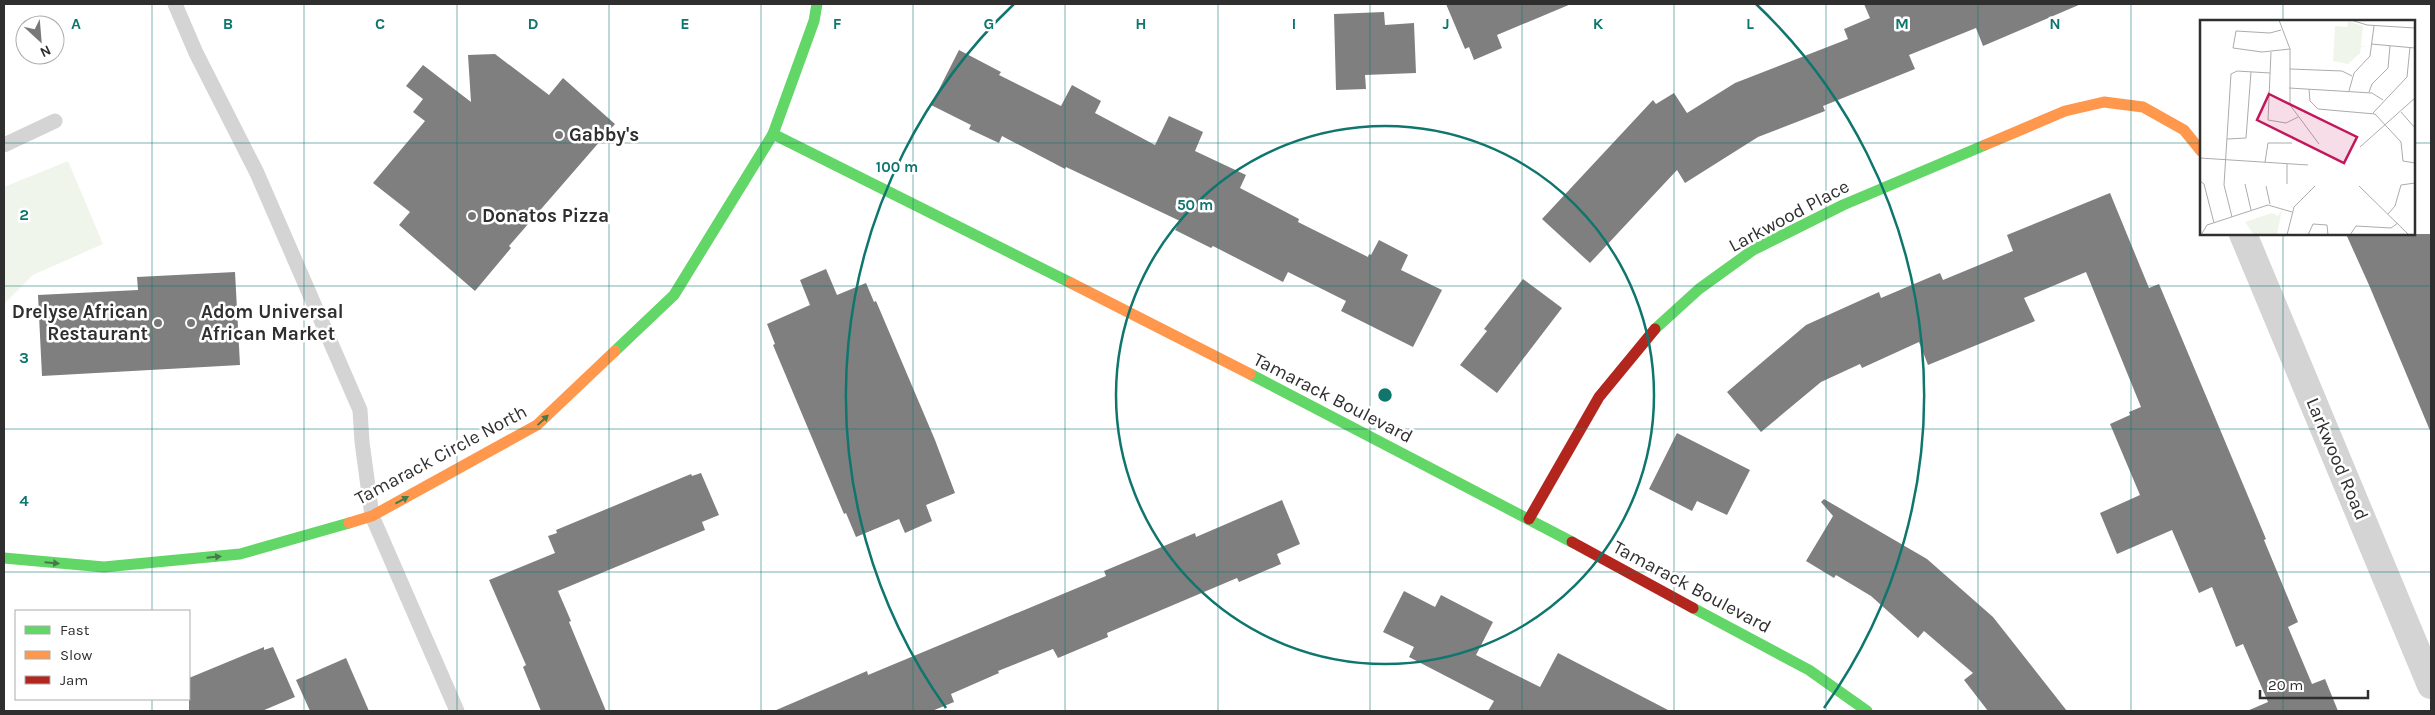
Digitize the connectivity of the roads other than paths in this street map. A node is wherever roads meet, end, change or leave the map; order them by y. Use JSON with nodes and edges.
{"nodes":[{"id":1,"x":175,"y":4,"type":"edge"},
{"id":2,"x":817,"y":4,"type":"edge"},
{"id":3,"x":56,"y":121,"type":"dead end"},
{"id":4,"x":773,"y":134,"type":"junction"},
{"id":5,"x":4,"y":145,"type":"edge"},
{"id":6,"x":2200,"y":149,"type":"edge"},
{"id":7,"x":2243,"y":235,"type":"edge"},
{"id":8,"x":372,"y":516,"type":"junction"},
{"id":9,"x":1529,"y":520,"type":"junction"},
{"id":10,"x":4,"y":558,"type":"edge"},
{"id":11,"x":2431,"y":685,"type":"edge"},
{"id":12,"x":457,"y":711,"type":"edge"},
{"id":13,"x":1867,"y":711,"type":"edge"}],
"edges":[{"from":1,"to":8,"type":"lane"},
{"from":2,"to":4,"type":"street","name":"Tamarack Circle North"},
{"from":3,"to":5,"type":"lane"},
{"from":8,"to":4,"type":"street","name":"Tamarack Circle North","one_way":true},
{"from":4,"to":9,"type":"street","name":"Tamarack Boulevard"},
{"from":6,"to":9,"type":"street","name":"Larkwood Place"},
{"from":7,"to":11,"type":"street","name":"Larkwood Road"},
{"from":10,"to":8,"type":"street","name":"Tamarack Circle North","one_way":true},
{"from":8,"to":12,"type":"lane"},
{"from":9,"to":13,"type":"street","name":"Tamarack Boulevard"}]}
